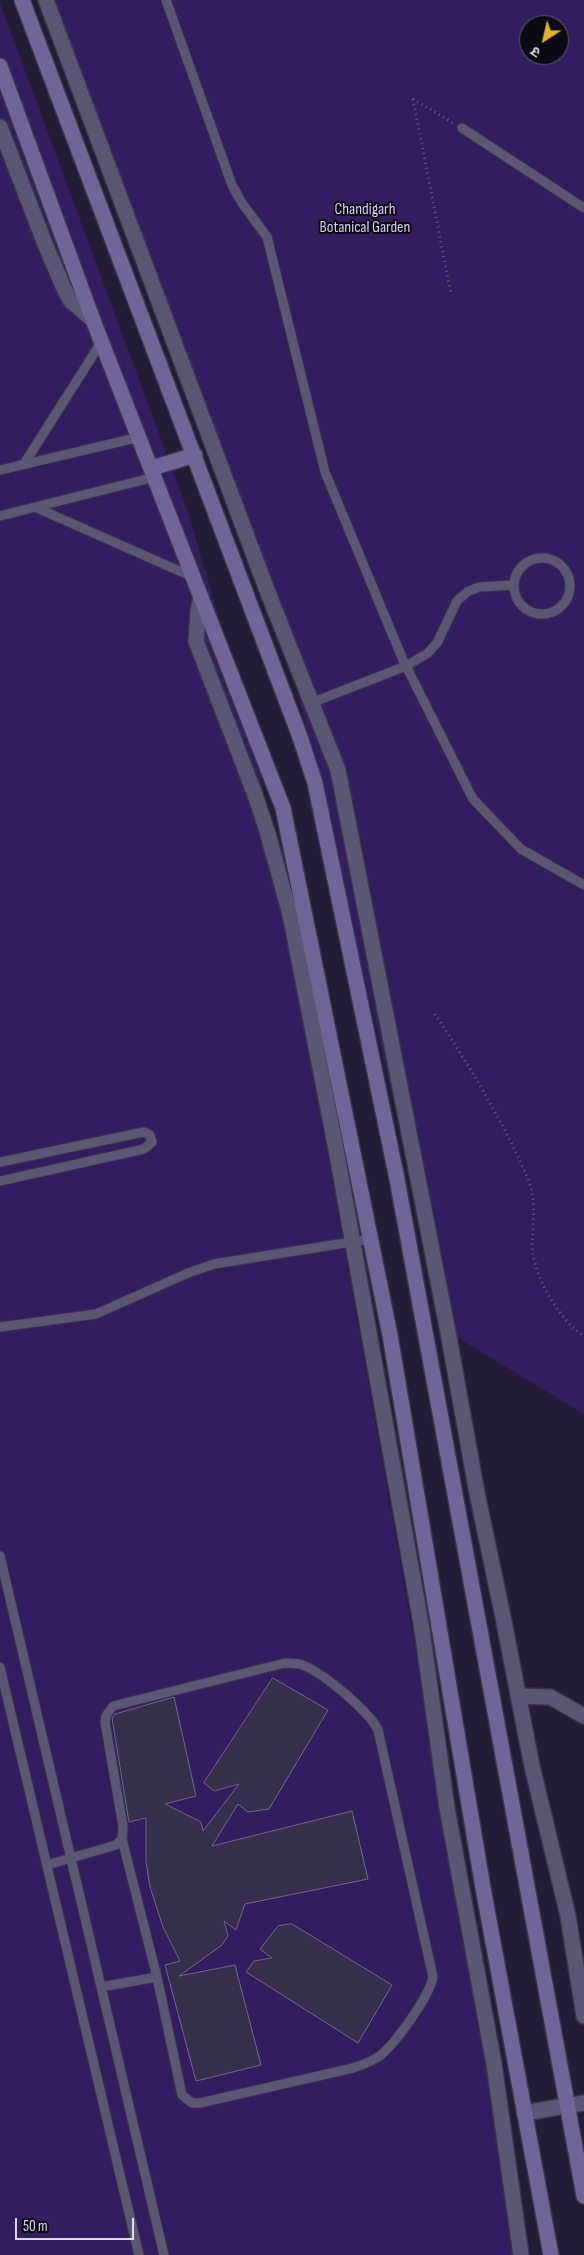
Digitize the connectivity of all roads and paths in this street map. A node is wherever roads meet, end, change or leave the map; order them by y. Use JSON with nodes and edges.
{"nodes":[{"id":1,"x":22,"y":0,"type":"edge"},
{"id":2,"x":46,"y":0,"type":"edge"},
{"id":3,"x":166,"y":0,"type":"edge"},
{"id":4,"x":0,"y":66,"type":"edge"},
{"id":5,"x":0,"y":127,"type":"edge"},
{"id":6,"x":462,"y":128,"type":"joint"},
{"id":7,"x":584,"y":208,"type":"edge"},
{"id":8,"x":451,"y":294,"type":"dead end"},
{"id":9,"x":93,"y":320,"type":"junction"},
{"id":10,"x":102,"y":342,"type":"junction"},
{"id":11,"x":140,"y":437,"type":"junction"},
{"id":12,"x":195,"y":455,"type":"junction"},
{"id":13,"x":24,"y":464,"type":"junction"},
{"id":14,"x":0,"y":470,"type":"edge"},
{"id":15,"x":153,"y":473,"type":"junction"},
{"id":16,"x":37,"y":508,"type":"junction"},
{"id":17,"x":0,"y":516,"type":"edge"},
{"id":18,"x":193,"y":577,"type":"junction"},
{"id":19,"x":514,"y":584,"type":"junction"},
{"id":20,"x":201,"y":597,"type":"junction"},
{"id":21,"x":406,"y":666,"type":"junction"},
{"id":22,"x":312,"y":703,"type":"junction"},
{"id":23,"x":584,"y":886,"type":"edge"},
{"id":24,"x":435,"y":1014,"type":"dead end"},
{"id":25,"x":0,"y":1162,"type":"edge"},
{"id":26,"x":0,"y":1181,"type":"edge"},
{"id":27,"x":370,"y":1239,"type":"junction"},
{"id":28,"x":352,"y":1242,"type":"junction"},
{"id":29,"x":0,"y":1327,"type":"edge"},
{"id":30,"x":584,"y":1336,"type":"edge"},
{"id":31,"x":0,"y":1556,"type":"edge"},
{"id":32,"x":0,"y":1667,"type":"edge"},
{"id":33,"x":518,"y":1696,"type":"junction"},
{"id":34,"x":584,"y":1716,"type":"edge"},
{"id":35,"x":122,"y":1839,"type":"junction"},
{"id":36,"x":71,"y":1858,"type":"junction"},
{"id":37,"x":47,"y":1865,"type":"junction"},
{"id":38,"x":157,"y":1977,"type":"junction"},
{"id":39,"x":101,"y":1987,"type":"junction"},
{"id":40,"x":584,"y":2016,"type":"edge"},
{"id":41,"x":584,"y":2103,"type":"edge"},
{"id":42,"x":568,"y":2107,"type":"junction"},
{"id":43,"x":524,"y":2113,"type":"junction"},
{"id":44,"x":584,"y":2196,"type":"edge"},
{"id":45,"x":139,"y":2255,"type":"edge"},
{"id":46,"x":164,"y":2255,"type":"edge"},
{"id":47,"x":521,"y":2255,"type":"edge"},
{"id":48,"x":552,"y":2255,"type":"edge"}],
"edges":[{"from":1,"to":12,"type":"main road"},
{"from":2,"to":22,"type":"street"},
{"from":3,"to":21,"type":"lane"},
{"from":4,"to":9,"type":"main road"},
{"from":5,"to":9,"type":"street"},
{"from":6,"to":7,"type":"lane"},
{"from":6,"to":8,"type":"path"},
{"from":9,"to":10,"type":"main road"},
{"from":10,"to":11,"type":"main road"},
{"from":10,"to":13,"type":"lane"},
{"from":11,"to":13,"type":"lane"},
{"from":11,"to":15,"type":"main road"},
{"from":12,"to":15,"type":"main road"},
{"from":12,"to":42,"type":"main road"},
{"from":13,"to":14,"type":"lane"},
{"from":15,"to":16,"type":"lane"},
{"from":15,"to":18,"type":"main road"},
{"from":16,"to":17,"type":"lane"},
{"from":16,"to":18,"type":"lane"},
{"from":18,"to":20,"type":"main road"},
{"from":19,"to":19,"type":"lane"},
{"from":19,"to":21,"type":"lane"},
{"from":20,"to":27,"type":"main road"},
{"from":20,"to":28,"type":"street"},
{"from":21,"to":22,"type":"lane"},
{"from":21,"to":23,"type":"lane"},
{"from":22,"to":33,"type":"street"},
{"from":24,"to":30,"type":"path"},
{"from":25,"to":26,"type":"lane"},
{"from":27,"to":28,"type":"lane"},
{"from":27,"to":43,"type":"main road"},
{"from":28,"to":29,"type":"lane"},
{"from":28,"to":47,"type":"street"},
{"from":31,"to":36,"type":"lane"},
{"from":32,"to":37,"type":"lane"},
{"from":33,"to":34,"type":"street"},
{"from":33,"to":40,"type":"street"},
{"from":35,"to":36,"type":"lane"},
{"from":35,"to":38,"type":"lane"},
{"from":35,"to":38,"type":"lane"},
{"from":36,"to":37,"type":"lane"},
{"from":36,"to":39,"type":"lane"},
{"from":37,"to":45,"type":"lane"},
{"from":38,"to":39,"type":"lane"},
{"from":39,"to":46,"type":"lane"},
{"from":41,"to":42,"type":"street"},
{"from":42,"to":43,"type":"street"},
{"from":42,"to":44,"type":"main road"},
{"from":43,"to":48,"type":"main road"}]}
